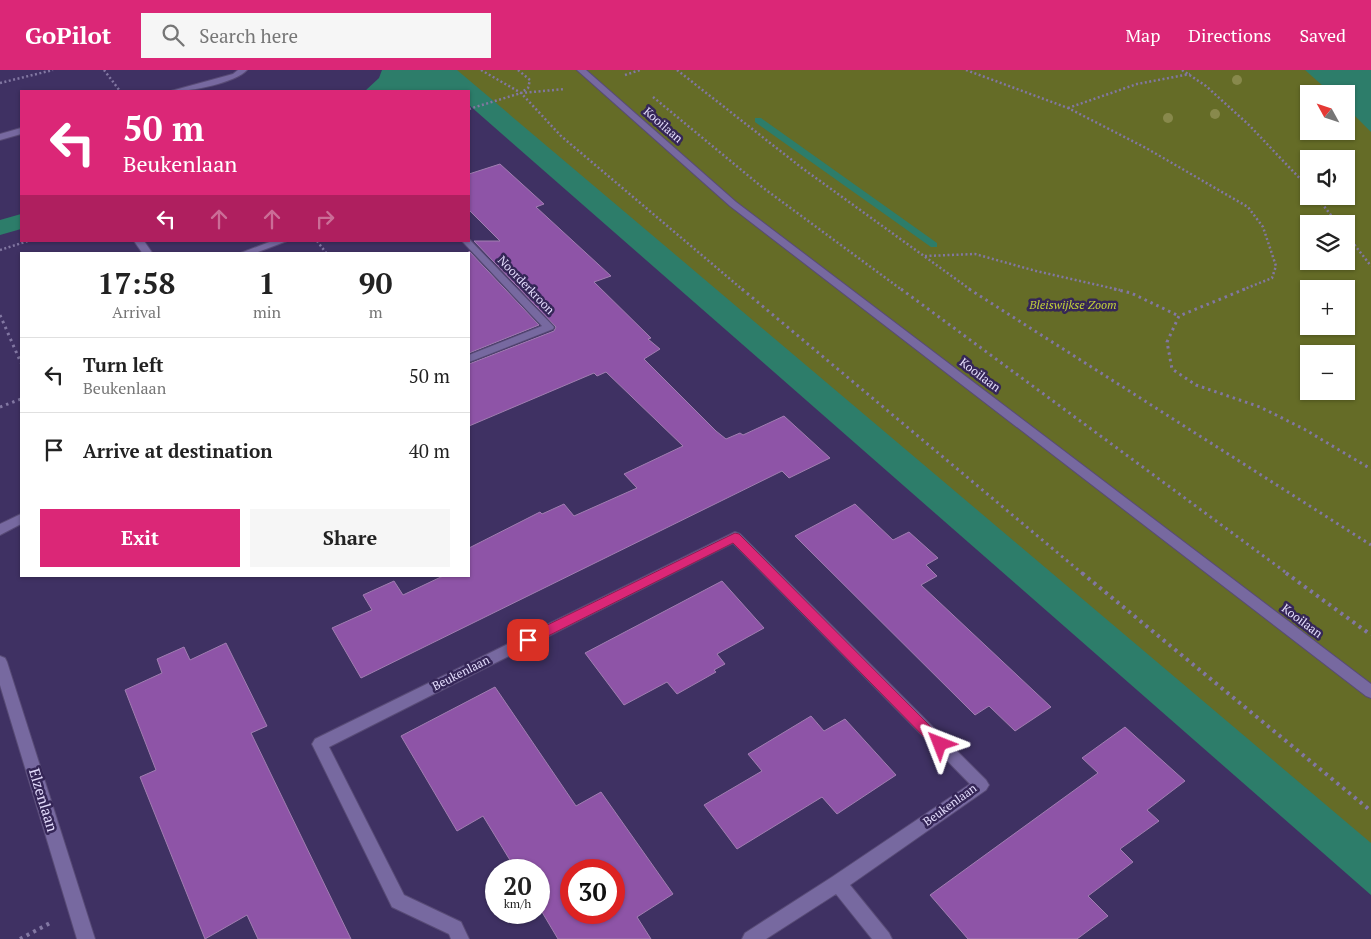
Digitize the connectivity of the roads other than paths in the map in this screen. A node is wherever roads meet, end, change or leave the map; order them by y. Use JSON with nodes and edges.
{"nodes":[{"id":1,"x":243,"y":70,"type":"edge"},
{"id":2,"x":581,"y":70,"type":"edge"},
{"id":3,"x":179,"y":90,"type":"edge"},
{"id":4,"x":20,"y":131,"type":"edge"},
{"id":5,"x":0,"y":137,"type":"edge"},
{"id":6,"x":279,"y":242,"type":"edge"},
{"id":7,"x":468,"y":242,"type":"edge"},
{"id":8,"x":249,"y":252,"type":"edge"},
{"id":9,"x":470,"y":359,"type":"edge"},
{"id":10,"x":20,"y":520,"type":"edge"},
{"id":11,"x":0,"y":530,"type":"edge"},
{"id":12,"x":0,"y":662,"type":"edge"},
{"id":13,"x":1371,"y":692,"type":"edge"},
{"id":14,"x":838,"y":883,"type":"junction"},
{"id":15,"x":86,"y":939,"type":"edge"},
{"id":16,"x":460,"y":939,"type":"edge"},
{"id":17,"x":751,"y":939,"type":"edge"},
{"id":18,"x":883,"y":939,"type":"edge"}],
"edges":[{"from":1,"to":3,"type":"street"},
{"from":2,"to":13,"type":"street","name":"Kooilaan"},
{"from":4,"to":5,"type":"street"},
{"from":6,"to":8,"type":"street"},
{"from":7,"to":9,"type":"street","name":"Noorderkroon"},
{"from":10,"to":11,"type":"street"},
{"from":12,"to":15,"type":"street","name":"Elzenlaan"},
{"from":14,"to":16,"type":"street","name":"Beukenlaan"},
{"from":14,"to":17,"type":"street","name":"Beukenlaan"},
{"from":14,"to":18,"type":"street"}]}
